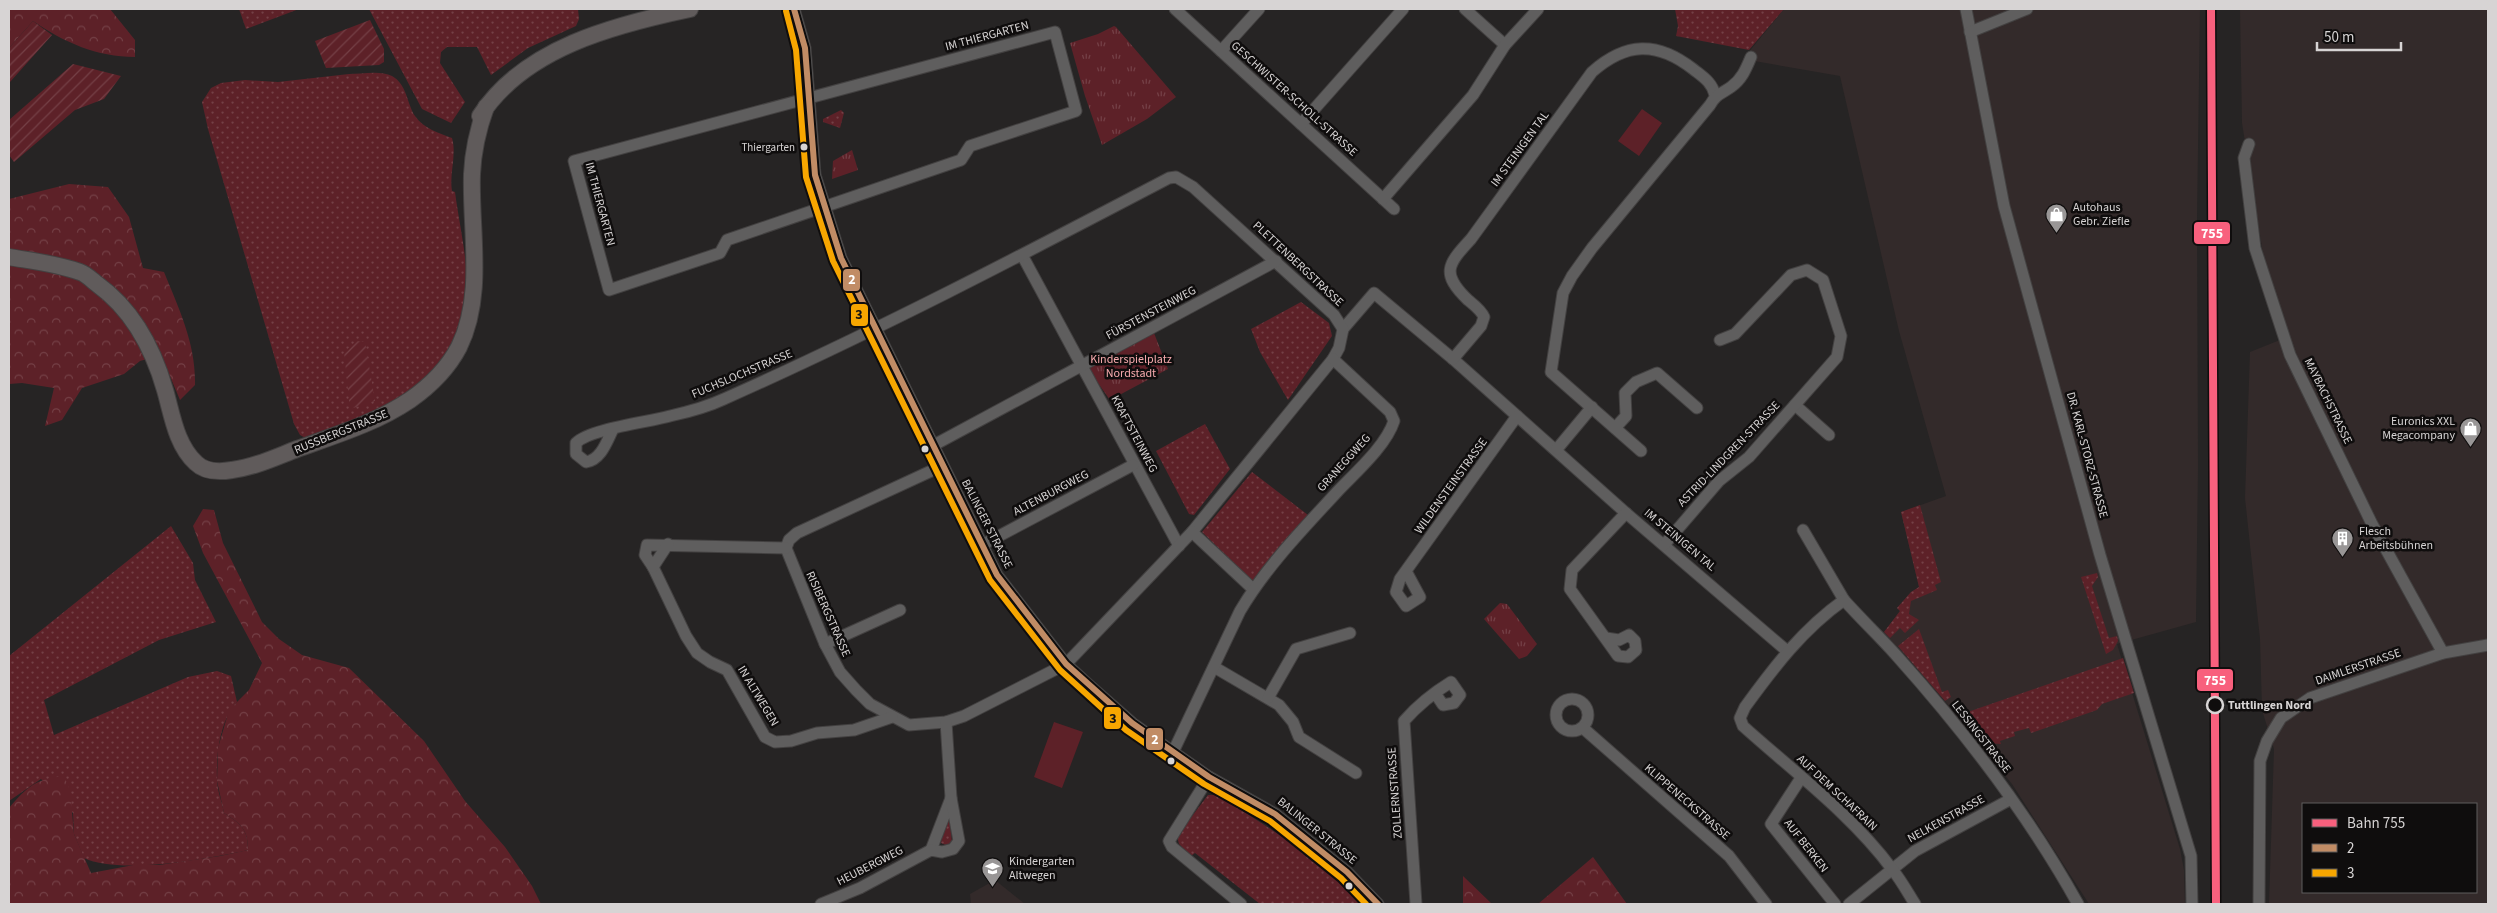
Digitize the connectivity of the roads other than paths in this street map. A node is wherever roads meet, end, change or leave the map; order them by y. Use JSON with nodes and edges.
{"nodes":[{"id":1,"x":794,"y":9,"type":"edge"},
{"id":2,"x":1175,"y":9,"type":"edge"},
{"id":3,"x":1259,"y":9,"type":"edge"},
{"id":4,"x":1404,"y":9,"type":"edge"},
{"id":5,"x":1465,"y":9,"type":"edge"},
{"id":6,"x":1538,"y":9,"type":"edge"},
{"id":7,"x":1966,"y":9,"type":"edge"},
{"id":8,"x":2026,"y":9,"type":"edge"},
{"id":9,"x":681,"y":10,"type":"edge"},
{"id":10,"x":1970,"y":32,"type":"junction"},
{"id":11,"x":1505,"y":45,"type":"junction"},
{"id":12,"x":1221,"y":52,"type":"junction"},
{"id":13,"x":1751,"y":57,"type":"dead end"},
{"id":14,"x":1715,"y":95,"type":"junction"},
{"id":15,"x":810,"y":98,"type":"junction"},
{"id":16,"x":1301,"y":124,"type":"junction"},
{"id":17,"x":2249,"y":144,"type":"dead end"},
{"id":18,"x":1383,"y":198,"type":"junction"},
{"id":19,"x":824,"y":207,"type":"junction"},
{"id":20,"x":1394,"y":208,"type":"dead end"},
{"id":21,"x":1022,"y":255,"type":"junction"},
{"id":22,"x":9,"y":257,"type":"edge"},
{"id":23,"x":1276,"y":261,"type":"junction"},
{"id":24,"x":875,"y":328,"type":"junction"},
{"id":25,"x":1343,"y":329,"type":"junction"},
{"id":26,"x":1720,"y":340,"type":"dead end"},
{"id":27,"x":1333,"y":359,"type":"junction"},
{"id":28,"x":1454,"y":359,"type":"junction"},
{"id":29,"x":1083,"y":365,"type":"junction"},
{"id":30,"x":1795,"y":405,"type":"junction"},
{"id":31,"x":1592,"y":407,"type":"junction"},
{"id":32,"x":1697,"y":408,"type":"dead end"},
{"id":33,"x":1517,"y":416,"type":"junction"},
{"id":34,"x":1615,"y":428,"type":"junction"},
{"id":35,"x":613,"y":429,"type":"dead end"},
{"id":36,"x":1829,"y":435,"type":"dead end"},
{"id":37,"x":934,"y":445,"type":"junction"},
{"id":38,"x":1556,"y":449,"type":"junction"},
{"id":39,"x":1641,"y":451,"type":"dead end"},
{"id":40,"x":1134,"y":465,"type":"junction"},
{"id":41,"x":942,"y":466,"type":"junction"},
{"id":42,"x":1626,"y":513,"type":"junction"},
{"id":43,"x":1803,"y":530,"type":"dead end"},
{"id":44,"x":1192,"y":532,"type":"junction"},
{"id":45,"x":982,"y":545,"type":"junction"},
{"id":46,"x":1664,"y":545,"type":"junction"},
{"id":47,"x":1179,"y":546,"type":"junction"},
{"id":48,"x":786,"y":548,"type":"junction"},
{"id":49,"x":1406,"y":571,"type":"dead end"},
{"id":50,"x":1253,"y":589,"type":"junction"},
{"id":51,"x":1844,"y":600,"type":"junction"},
{"id":52,"x":900,"y":610,"type":"dead end"},
{"id":53,"x":1350,"y":633,"type":"dead end"},
{"id":54,"x":1606,"y":638,"type":"dead end"},
{"id":55,"x":825,"y":644,"type":"junction"},
{"id":56,"x":2488,"y":645,"type":"edge"},
{"id":57,"x":1786,"y":651,"type":"junction"},
{"id":58,"x":2443,"y":653,"type":"junction"},
{"id":59,"x":1066,"y":664,"type":"junction"},
{"id":60,"x":1214,"y":667,"type":"junction"},
{"id":61,"x":1434,"y":693,"type":"dead end"},
{"id":62,"x":1268,"y":698,"type":"junction"},
{"id":63,"x":892,"y":717,"type":"junction"},
{"id":64,"x":946,"y":722,"type":"junction"},
{"id":65,"x":1583,"y":728,"type":"dead end"},
{"id":66,"x":1173,"y":752,"type":"junction"},
{"id":67,"x":1356,"y":773,"type":"dead end"},
{"id":68,"x":1209,"y":776,"type":"junction"},
{"id":69,"x":1801,"y":778,"type":"junction"},
{"id":70,"x":951,"y":798,"type":"junction"},
{"id":71,"x":2011,"y":799,"type":"junction"},
{"id":72,"x":931,"y":850,"type":"junction"},
{"id":73,"x":1892,"y":869,"type":"junction"},
{"id":74,"x":821,"y":904,"type":"edge"},
{"id":75,"x":1240,"y":904,"type":"edge"},
{"id":76,"x":1378,"y":904,"type":"edge"},
{"id":77,"x":1416,"y":904,"type":"edge"},
{"id":78,"x":1766,"y":904,"type":"edge"},
{"id":79,"x":1835,"y":904,"type":"edge"},
{"id":80,"x":1849,"y":904,"type":"edge"},
{"id":81,"x":1915,"y":904,"type":"edge"},
{"id":82,"x":2078,"y":904,"type":"edge"},
{"id":83,"x":2192,"y":904,"type":"edge"},
{"id":84,"x":2259,"y":904,"type":"edge"}],
"edges":[{"from":1,"to":15,"type":"street","name":"BALINGER STRASSE"},
{"from":2,"to":12,"type":"street","name":"GESCHWISTER-SCHOLL-STRASSE"},
{"from":3,"to":12,"type":"street"},
{"from":4,"to":16,"type":"street"},
{"from":5,"to":11,"type":"street"},
{"from":6,"to":11,"type":"street"},
{"from":7,"to":10,"type":"street","name":"DR. KARL-STORZ-STRASSE"},
{"from":8,"to":10,"type":"street"},
{"from":9,"to":22,"type":"street","name":"RUSSBERGSTRASSE"},
{"from":10,"to":83,"type":"street","name":"DR. KARL-STORZ-STRASSE"},
{"from":11,"to":18,"type":"street"},
{"from":12,"to":16,"type":"street","name":"GESCHWISTER-SCHOLL-STRASSE"},
{"from":13,"to":14,"type":"street"},
{"from":14,"to":28,"type":"street","name":"IM STEINIGEN TAL"},
{"from":14,"to":31,"type":"street"},
{"from":15,"to":19,"type":"street","name":"BALINGER STRASSE"},
{"from":15,"to":19,"type":"street","name":"IM THIERGARTEN"},
{"from":15,"to":19,"type":"street","name":"IM THIERGARTEN"},
{"from":16,"to":18,"type":"street","name":"GESCHWISTER-SCHOLL-STRASSE"},
{"from":17,"to":58,"type":"street","name":"MAYBACHSTRASSE"},
{"from":18,"to":20,"type":"street","name":"GESCHWISTER-SCHOLL-STRASSE"},
{"from":19,"to":24,"type":"street","name":"BALINGER STRASSE"},
{"from":21,"to":23,"type":"street","name":"PLETTENBERGSTRASSE"},
{"from":21,"to":24,"type":"street","name":"PLETTENBERGSTRASSE"},
{"from":21,"to":29,"type":"street","name":"KRAFTSTEINWEG"},
{"from":23,"to":25,"type":"street","name":"PLETTENBERGSTRASSE"},
{"from":23,"to":29,"type":"street","name":"FÜRSTENSTEINWEG"},
{"from":24,"to":35,"type":"street","name":"FUCHSLOCHSTRASSE"},
{"from":24,"to":37,"type":"street","name":"BALINGER STRASSE"},
{"from":25,"to":27,"type":"street"},
{"from":25,"to":28,"type":"street","name":"IM STEINIGEN TAL"},
{"from":26,"to":30,"type":"street","name":"ASTRID-LINDGREN-STRASSE"},
{"from":27,"to":44,"type":"street"},
{"from":27,"to":50,"type":"street","name":"GRANEGGWEG"},
{"from":28,"to":33,"type":"street","name":"IM STEINIGEN TAL"},
{"from":29,"to":37,"type":"street","name":"FÜRSTENSTEINWEG"},
{"from":29,"to":40,"type":"street","name":"KRAFTSTEINWEG"},
{"from":30,"to":36,"type":"street","name":"ASTRID-LINDGREN-STRASSE"},
{"from":30,"to":46,"type":"street","name":"ASTRID-LINDGREN-STRASSE"},
{"from":31,"to":34,"type":"street"},
{"from":31,"to":38,"type":"street"},
{"from":32,"to":34,"type":"street"},
{"from":33,"to":38,"type":"street","name":"IM STEINIGEN TAL"},
{"from":33,"to":49,"type":"street","name":"WILDENSTEINSTRASSE"},
{"from":34,"to":39,"type":"street"},
{"from":37,"to":41,"type":"street","name":"BALINGER STRASSE"},
{"from":38,"to":42,"type":"street","name":"IM STEINIGEN TAL"},
{"from":40,"to":45,"type":"street","name":"ALTENBURGWEG"},
{"from":40,"to":47,"type":"street","name":"KRAFTSTEINWEG"},
{"from":41,"to":45,"type":"street","name":"BALINGER STRASSE"},
{"from":41,"to":48,"type":"street"},
{"from":42,"to":46,"type":"street","name":"IM STEINIGEN TAL"},
{"from":42,"to":54,"type":"street"},
{"from":43,"to":51,"type":"street","name":"LESSINGSTRASSE"},
{"from":44,"to":47,"type":"street"},
{"from":44,"to":50,"type":"street"},
{"from":45,"to":59,"type":"street","name":"BALINGER STRASSE"},
{"from":46,"to":57,"type":"street","name":"IM STEINIGEN TAL"},
{"from":47,"to":59,"type":"street"},
{"from":48,"to":55,"type":"street","name":"RISIBERGSTRASSE"},
{"from":48,"to":63,"type":"street","name":"IN ALTWEGEN"},
{"from":50,"to":60,"type":"street","name":"GRANEGGWEG"},
{"from":51,"to":57,"type":"street"},
{"from":51,"to":71,"type":"street","name":"LESSINGSTRASSE"},
{"from":52,"to":55,"type":"street"},
{"from":53,"to":62,"type":"street"},
{"from":55,"to":63,"type":"street","name":"RISIBERGSTRASSE"},
{"from":56,"to":58,"type":"street","name":"DAIMLERSTRASSE"},
{"from":57,"to":69,"type":"street","name":"AUF DEM SCHAFRAIN"},
{"from":58,"to":84,"type":"street","name":"DAIMLERSTRASSE"},
{"from":59,"to":64,"type":"street","name":"RISIBERGSTRASSE"},
{"from":59,"to":66,"type":"street","name":"BALINGER STRASSE"},
{"from":60,"to":62,"type":"street"},
{"from":60,"to":66,"type":"street","name":"GRANEGGWEG"},
{"from":61,"to":77,"type":"street","name":"ZOLLERNSTRASSE"},
{"from":62,"to":67,"type":"street"},
{"from":63,"to":64,"type":"street","name":"RISIBERGSTRASSE"},
{"from":64,"to":70,"type":"street","name":"HEUBERGWEG"},
{"from":65,"to":78,"type":"street","name":"KLIPPENECKSTRASSE"},
{"from":66,"to":68,"type":"street","name":"BALINGER STRASSE"},
{"from":68,"to":75,"type":"street"},
{"from":68,"to":76,"type":"street","name":"BALINGER STRASSE"},
{"from":69,"to":73,"type":"street","name":"AUF DEM SCHAFRAIN"},
{"from":69,"to":79,"type":"street","name":"AUF BERKEN"},
{"from":70,"to":72,"type":"street","name":"HEUBERGWEG"},
{"from":70,"to":72,"type":"street","name":"HEUBERGWEG"},
{"from":71,"to":73,"type":"street","name":"NELKENSTRASSE"},
{"from":71,"to":82,"type":"street","name":"LESSINGSTRASSE"},
{"from":72,"to":74,"type":"street","name":"HEUBERGWEG"},
{"from":73,"to":80,"type":"street","name":"NELKENSTRASSE"},
{"from":73,"to":81,"type":"street","name":"AUF DEM SCHAFRAIN"}]}
